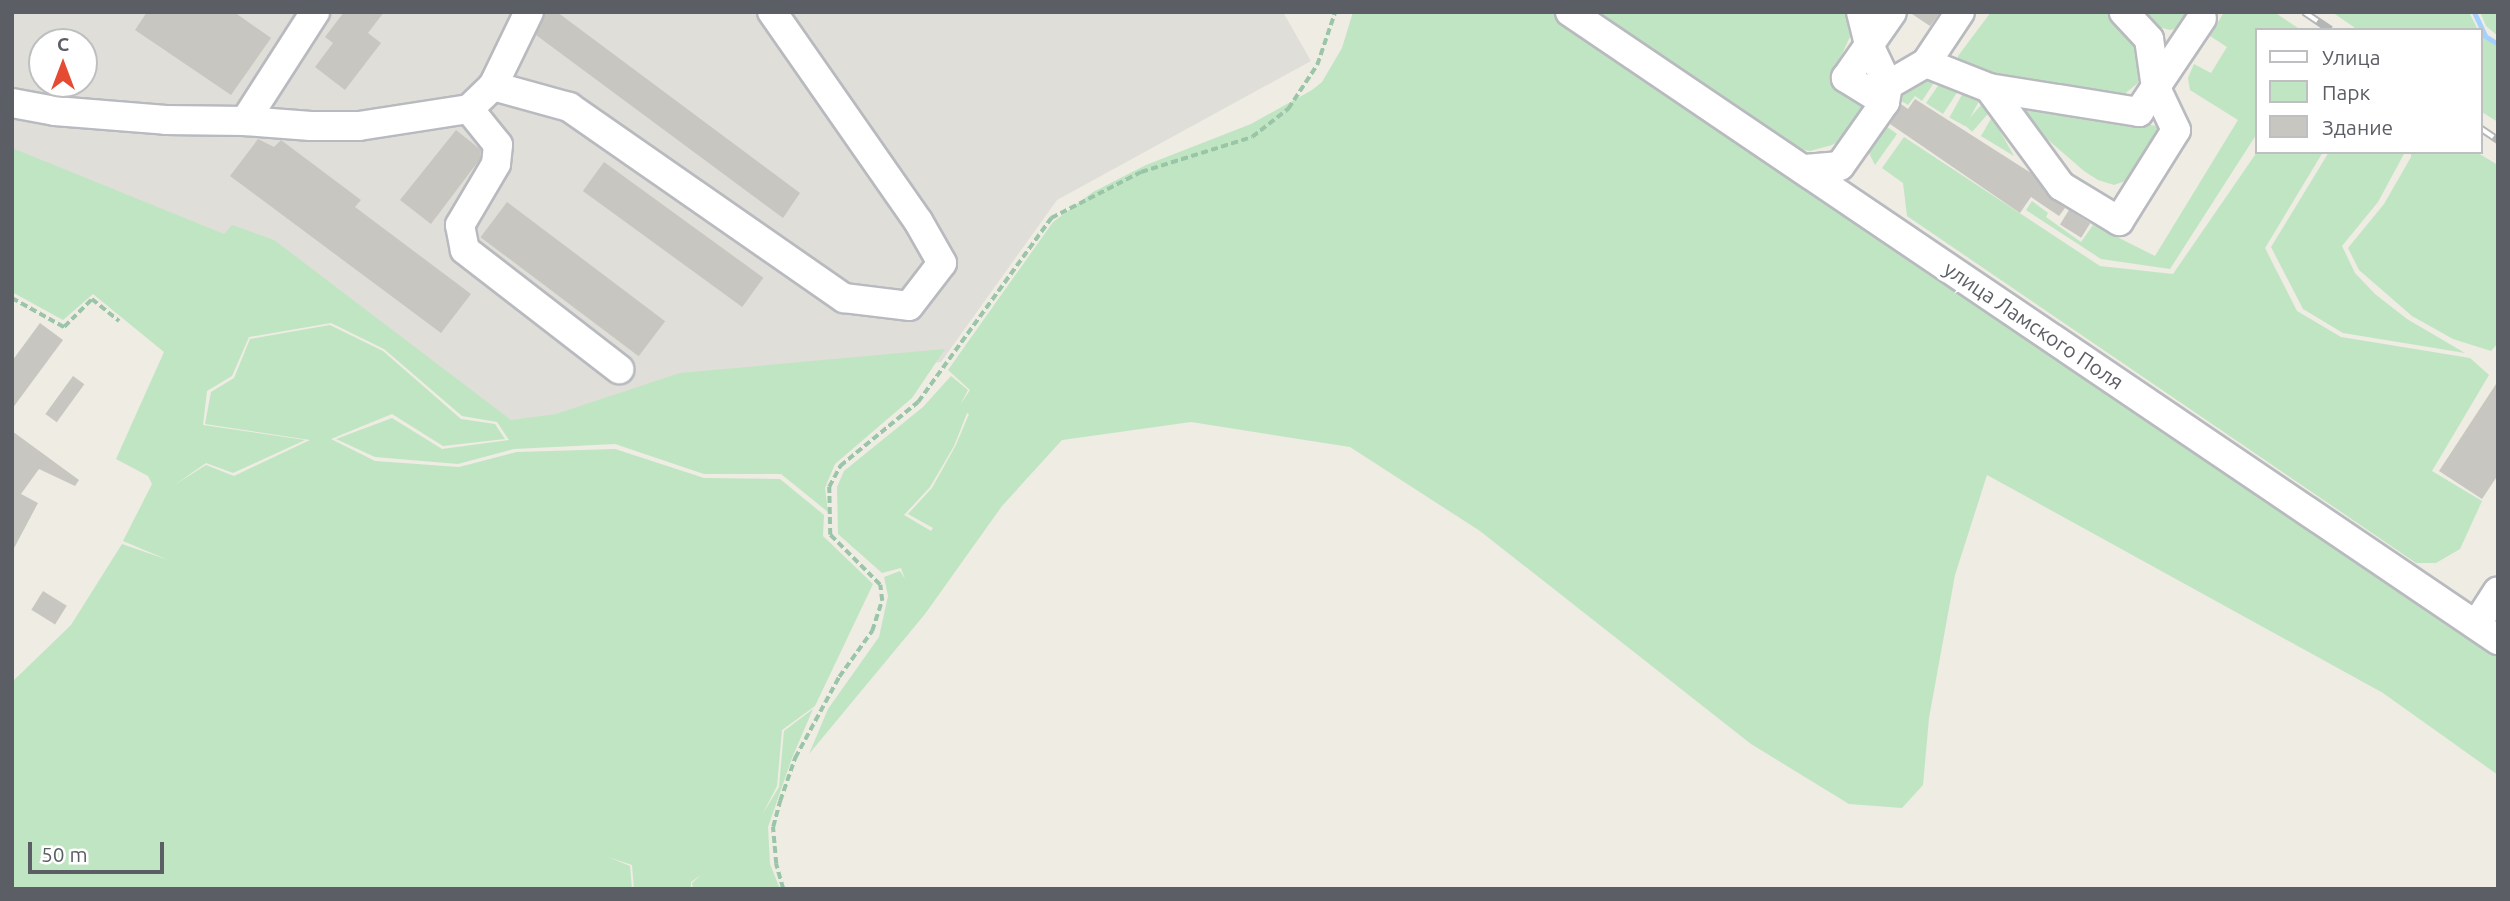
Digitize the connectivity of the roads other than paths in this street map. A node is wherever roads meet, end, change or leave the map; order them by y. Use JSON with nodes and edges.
{"nodes":[{"id":1,"x":315,"y":12,"type":"edge"},
{"id":2,"x":529,"y":12,"type":"edge"},
{"id":3,"x":772,"y":12,"type":"edge"},
{"id":4,"x":1570,"y":12,"type":"edge"},
{"id":5,"x":1861,"y":12,"type":"edge"},
{"id":6,"x":1892,"y":12,"type":"edge"},
{"id":7,"x":1960,"y":12,"type":"edge"},
{"id":8,"x":2124,"y":12,"type":"edge"},
{"id":9,"x":2202,"y":18,"type":"dead end"},
{"id":10,"x":1869,"y":46,"type":"junction"},
{"id":11,"x":1926,"y":63,"type":"junction"},
{"id":12,"x":493,"y":86,"type":"junction"},
{"id":13,"x":1989,"y":88,"type":"junction"},
{"id":14,"x":2155,"y":88,"type":"junction"},
{"id":15,"x":1886,"y":93,"type":"junction"},
{"id":16,"x":12,"y":103,"type":"edge"},
{"id":17,"x":469,"y":109,"type":"junction"},
{"id":18,"x":245,"y":121,"type":"junction"},
{"id":19,"x":1804,"y":169,"type":"junction"},
{"id":20,"x":619,"y":369,"type":"dead end"},
{"id":21,"x":2498,"y":591,"type":"edge"},
{"id":22,"x":2487,"y":632,"type":"edge"}],
"edges":[{"from":1,"to":18,"type":"street"},
{"from":2,"to":12,"type":"street"},
{"from":3,"to":12,"type":"street"},
{"from":4,"to":19,"type":"street","name":"улица Ламского Поля"},
{"from":5,"to":10,"type":"street"},
{"from":6,"to":10,"type":"street"},
{"from":7,"to":11,"type":"street"},
{"from":8,"to":14,"type":"street"},
{"from":9,"to":14,"type":"street"},
{"from":10,"to":15,"type":"street"},
{"from":11,"to":13,"type":"street"},
{"from":11,"to":15,"type":"street"},
{"from":12,"to":17,"type":"street"},
{"from":13,"to":14,"type":"street"},
{"from":13,"to":14,"type":"street"},
{"from":15,"to":19,"type":"street"},
{"from":16,"to":18,"type":"street"},
{"from":17,"to":18,"type":"street"},
{"from":17,"to":20,"type":"street"},
{"from":19,"to":22,"type":"street","name":"улица Ламского Поля"},
{"from":21,"to":22,"type":"street"}]}
